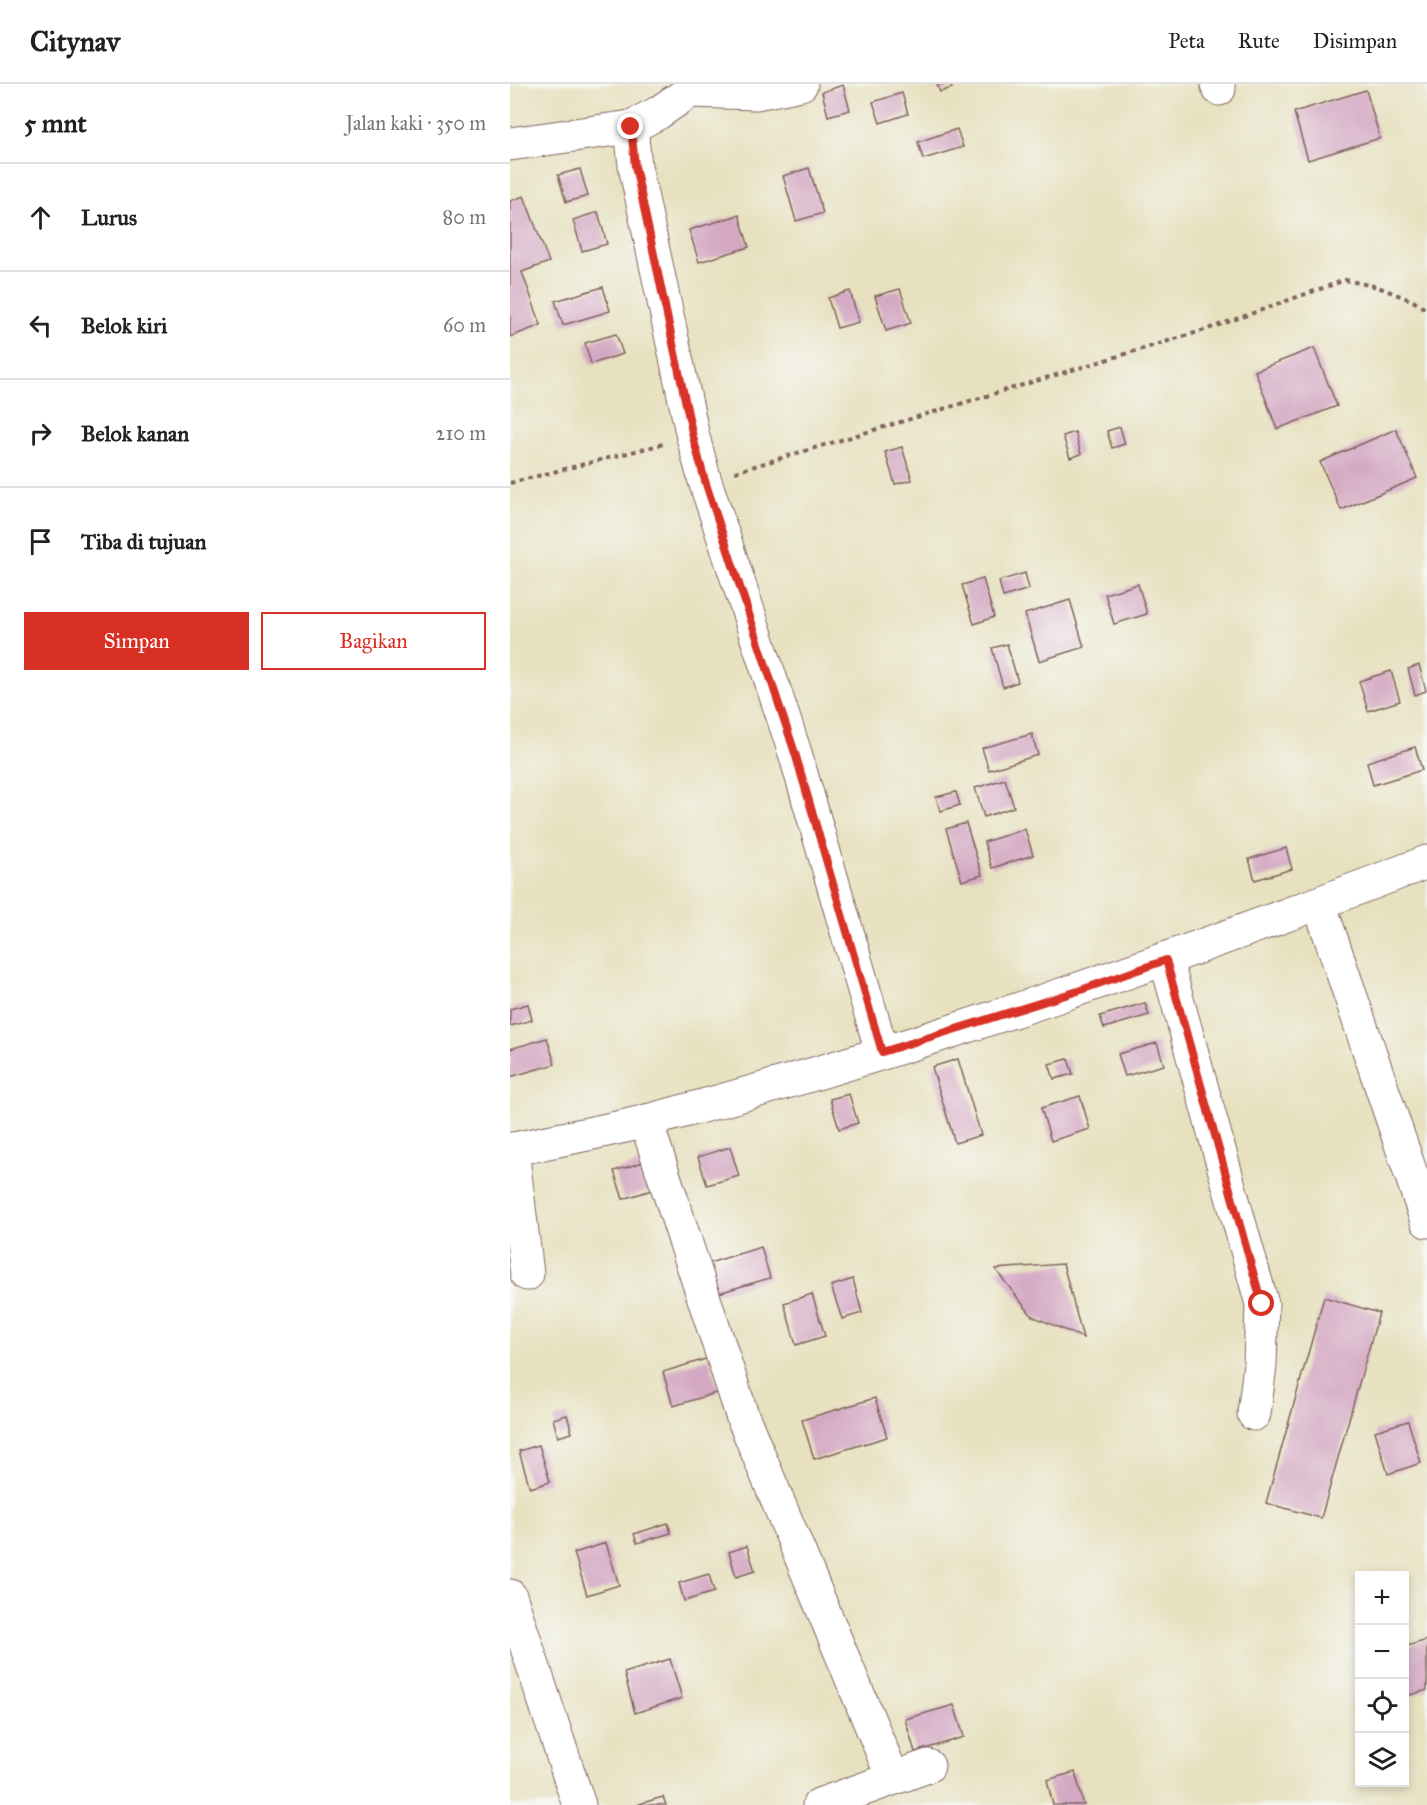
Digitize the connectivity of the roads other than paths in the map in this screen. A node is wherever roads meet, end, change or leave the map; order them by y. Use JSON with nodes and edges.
{"nodes":[{"id":1,"x":801,"y":84,"type":"edge"},
{"id":2,"x":690,"y":88,"type":"edge"},
{"id":3,"x":631,"y":127,"type":"junction"},
{"id":4,"x":510,"y":144,"type":"edge"},
{"id":5,"x":1427,"y":862,"type":"edge"},
{"id":6,"x":1319,"y":903,"type":"junction"},
{"id":7,"x":1166,"y":960,"type":"junction"},
{"id":8,"x":882,"y":1052,"type":"junction"},
{"id":9,"x":646,"y":1121,"type":"junction"},
{"id":10,"x":511,"y":1150,"type":"edge"},
{"id":11,"x":1427,"y":1221,"type":"edge"},
{"id":12,"x":527,"y":1274,"type":"dead end"},
{"id":13,"x":1254,"y":1414,"type":"dead end"},
{"id":14,"x":510,"y":1596,"type":"edge"},
{"id":15,"x":928,"y":1766,"type":"dead end"},
{"id":16,"x":893,"y":1778,"type":"junction"},
{"id":17,"x":579,"y":1805,"type":"edge"},
{"id":18,"x":819,"y":1805,"type":"edge"}],
"edges":[{"from":1,"to":2,"type":"street"},
{"from":2,"to":3,"type":"street"},
{"from":3,"to":4,"type":"street"},
{"from":3,"to":8,"type":"street"},
{"from":5,"to":6,"type":"street"},
{"from":6,"to":7,"type":"street"},
{"from":6,"to":11,"type":"street"},
{"from":7,"to":8,"type":"street"},
{"from":7,"to":13,"type":"street"},
{"from":8,"to":9,"type":"street"},
{"from":9,"to":10,"type":"street"},
{"from":9,"to":16,"type":"street"},
{"from":10,"to":12,"type":"street"},
{"from":14,"to":17,"type":"street"},
{"from":15,"to":16,"type":"street"},
{"from":16,"to":18,"type":"street"}]}
